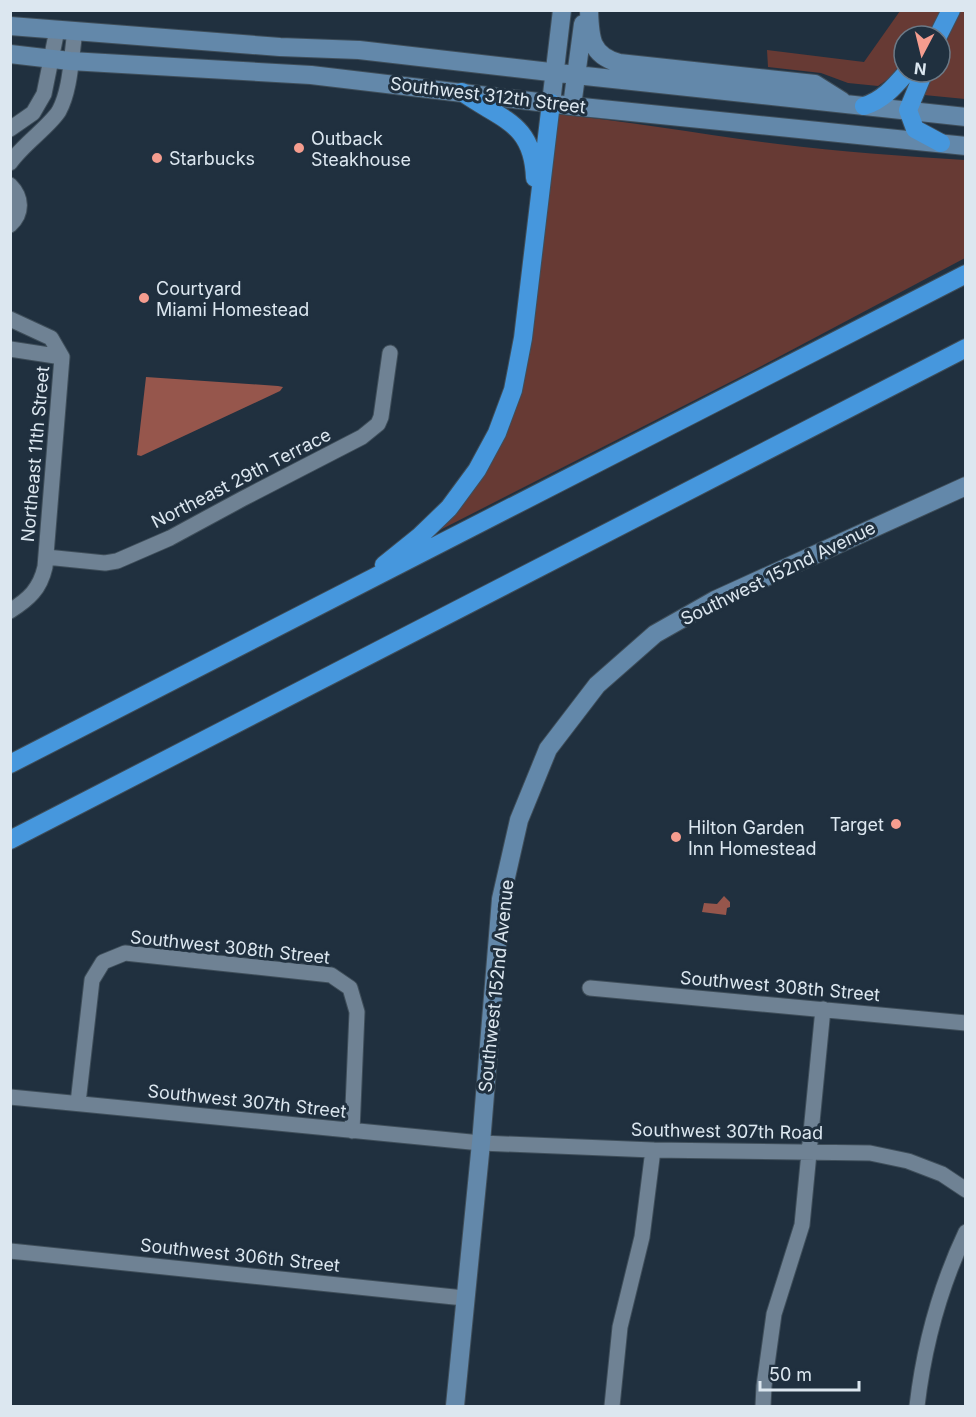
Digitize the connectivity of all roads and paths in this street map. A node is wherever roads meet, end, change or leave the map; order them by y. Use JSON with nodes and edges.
{"nodes":[{"id":1,"x":562,"y":10,"type":"edge"},
{"id":2,"x":585,"y":10,"type":"edge"},
{"id":3,"x":589,"y":10,"type":"edge"},
{"id":4,"x":951,"y":10,"type":"edge"},
{"id":5,"x":944,"y":24,"type":"edge"},
{"id":6,"x":10,"y":26,"type":"edge"},
{"id":7,"x":66,"y":31,"type":"junction"},
{"id":8,"x":10,"y":54,"type":"edge"},
{"id":9,"x":61,"y":61,"type":"junction"},
{"id":10,"x":555,"y":73,"type":"junction"},
{"id":11,"x":576,"y":75,"type":"junction"},
{"id":12,"x":895,"y":84,"type":"edge"},
{"id":13,"x":919,"y":84,"type":"edge"},
{"id":14,"x":462,"y":92,"type":"junction"},
{"id":15,"x":551,"y":103,"type":"junction"},
{"id":16,"x":573,"y":105,"type":"junction"},
{"id":17,"x":855,"y":105,"type":"junction"},
{"id":18,"x":908,"y":110,"type":"junction"},
{"id":19,"x":966,"y":117,"type":"edge"},
{"id":20,"x":10,"y":129,"type":"edge"},
{"id":21,"x":941,"y":143,"type":"junction"},
{"id":22,"x":966,"y":146,"type":"edge"},
{"id":23,"x":10,"y":163,"type":"edge"},
{"id":24,"x":10,"y":185,"type":"edge"},
{"id":25,"x":10,"y":225,"type":"edge"},
{"id":26,"x":535,"y":234,"type":"junction"},
{"id":27,"x":966,"y":274,"type":"edge"},
{"id":28,"x":10,"y":319,"type":"edge"},
{"id":29,"x":37,"y":330,"type":"junction"},
{"id":30,"x":966,"y":348,"type":"edge"},
{"id":31,"x":18,"y":350,"type":"edge"},
{"id":32,"x":390,"y":353,"type":"dead end"},
{"id":33,"x":62,"y":357,"type":"junction"},
{"id":34,"x":966,"y":486,"type":"edge"},
{"id":35,"x":46,"y":557,"type":"junction"},
{"id":36,"x":371,"y":580,"type":"junction"},
{"id":37,"x":10,"y":611,"type":"edge"},
{"id":38,"x":10,"y":764,"type":"edge"},
{"id":39,"x":10,"y":840,"type":"edge"},
{"id":40,"x":590,"y":988,"type":"dead end"},
{"id":41,"x":823,"y":1009,"type":"junction"},
{"id":42,"x":966,"y":1023,"type":"edge"},
{"id":43,"x":10,"y":1097,"type":"edge"},
{"id":44,"x":78,"y":1103,"type":"junction"},
{"id":45,"x":352,"y":1131,"type":"junction"},
{"id":46,"x":481,"y":1143,"type":"junction"},
{"id":47,"x":653,"y":1149,"type":"junction"},
{"id":48,"x":809,"y":1153,"type":"junction"},
{"id":49,"x":966,"y":1190,"type":"edge"},
{"id":50,"x":966,"y":1232,"type":"edge"},
{"id":51,"x":10,"y":1251,"type":"edge"},
{"id":52,"x":465,"y":1298,"type":"junction"},
{"id":53,"x":455,"y":1407,"type":"edge"},
{"id":54,"x":612,"y":1407,"type":"edge"},
{"id":55,"x":763,"y":1407,"type":"edge"},
{"id":56,"x":916,"y":1407,"type":"edge"}],
"edges":[{"from":1,"to":10,"type":"main road"},
{"from":2,"to":11,"type":"main road"},
{"from":3,"to":17,"type":"main road"},
{"from":4,"to":5,"type":"highway"},
{"from":6,"to":7,"type":"main road","name":"Southwest 312th Street"},
{"from":7,"to":9,"type":"street"},
{"from":7,"to":10,"type":"main road","name":"Southwest 312th Street"},
{"from":8,"to":9,"type":"main road","name":"Southwest 312th Street"},
{"from":9,"to":14,"type":"main road","name":"Southwest 312th Street"},
{"from":9,"to":20,"type":"street"},
{"from":9,"to":23,"type":"street"},
{"from":10,"to":11,"type":"main road","name":"Southwest 312th Street"},
{"from":10,"to":15,"type":"main road"},
{"from":11,"to":16,"type":"main road"},
{"from":11,"to":17,"type":"main road","name":"Southwest 312th Street"},
{"from":12,"to":17,"type":"highway"},
{"from":13,"to":18,"type":"highway"},
{"from":14,"to":15,"type":"main road","name":"Southwest 312th Street"},
{"from":14,"to":26,"type":"highway"},
{"from":15,"to":16,"type":"main road","name":"Southwest 312th Street"},
{"from":15,"to":26,"type":"highway"},
{"from":16,"to":21,"type":"main road","name":"Southwest 312th Street"},
{"from":17,"to":18,"type":"main road","name":"Southwest 312th Street"},
{"from":18,"to":19,"type":"main road","name":"Southwest 312th Street"},
{"from":18,"to":21,"type":"highway"},
{"from":21,"to":22,"type":"main road","name":"Southwest 312th Street"},
{"from":24,"to":25,"type":"street"},
{"from":26,"to":36,"type":"highway"},
{"from":27,"to":36,"type":"highway"},
{"from":28,"to":29,"type":"street"},
{"from":29,"to":31,"type":"street"},
{"from":29,"to":33,"type":"street"},
{"from":30,"to":39,"type":"highway"},
{"from":31,"to":33,"type":"street"},
{"from":32,"to":35,"type":"street","name":"Northeast 29th Terrace"},
{"from":33,"to":35,"type":"street","name":"Northeast 11th Street"},
{"from":34,"to":46,"type":"main road","name":"Southwest 152nd Avenue"},
{"from":35,"to":37,"type":"street","name":"Northeast 11th Street"},
{"from":36,"to":38,"type":"highway"},
{"from":40,"to":41,"type":"street","name":"Southwest 308th Street"},
{"from":41,"to":42,"type":"street","name":"Southwest 308th Street"},
{"from":41,"to":48,"type":"street"},
{"from":43,"to":44,"type":"street","name":"Southwest 307th Street"},
{"from":44,"to":45,"type":"street","name":"Southwest 307th Street"},
{"from":44,"to":45,"type":"street","name":"Southwest 308th Street"},
{"from":45,"to":46,"type":"street","name":"Southwest 307th Street"},
{"from":46,"to":47,"type":"street","name":"Southwest 307th Road"},
{"from":46,"to":52,"type":"main road","name":"Southwest 152nd Avenue"},
{"from":47,"to":48,"type":"street","name":"Southwest 307th Road"},
{"from":47,"to":54,"type":"street"},
{"from":48,"to":49,"type":"street","name":"Southwest 307th Road"},
{"from":48,"to":55,"type":"street"},
{"from":50,"to":56,"type":"street"},
{"from":51,"to":52,"type":"street","name":"Southwest 306th Street"},
{"from":52,"to":53,"type":"main road","name":"Southwest 152nd Avenue"}]}
